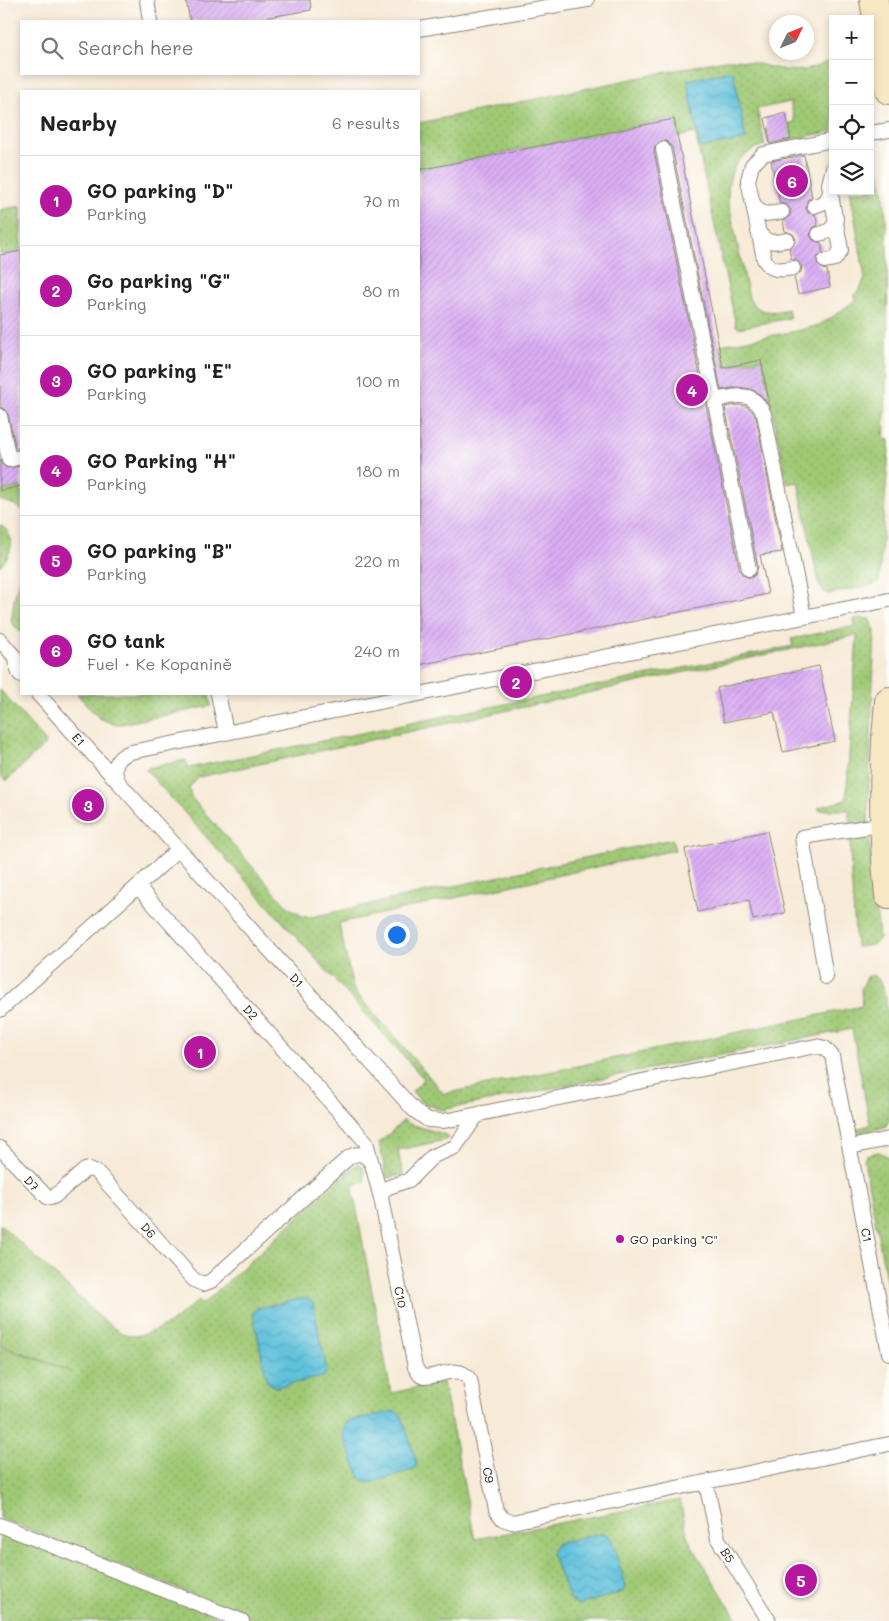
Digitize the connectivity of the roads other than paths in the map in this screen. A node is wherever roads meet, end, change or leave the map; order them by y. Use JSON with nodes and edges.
{"nodes":[{"id":1,"x":147,"y":0,"type":"edge"},
{"id":2,"x":587,"y":0,"type":"edge"},
{"id":3,"x":874,"y":0,"type":"edge"},
{"id":4,"x":150,"y":20,"type":"edge"},
{"id":5,"x":420,"y":29,"type":"edge"},
{"id":6,"x":889,"y":90,"type":"edge"},
{"id":7,"x":889,"y":130,"type":"edge"},
{"id":8,"x":874,"y":132,"type":"edge"},
{"id":9,"x":829,"y":141,"type":"edge"},
{"id":10,"x":663,"y":149,"type":"dead end"},
{"id":11,"x":829,"y":195,"type":"edge"},
{"id":12,"x":831,"y":195,"type":"edge"},
{"id":13,"x":753,"y":203,"type":"junction"},
{"id":14,"x":814,"y":206,"type":"dead end"},
{"id":15,"x":782,"y":212,"type":"dead end"},
{"id":16,"x":836,"y":218,"type":"junction"},
{"id":17,"x":758,"y":231,"type":"junction"},
{"id":18,"x":819,"y":234,"type":"dead end"},
{"id":19,"x":787,"y":240,"type":"dead end"},
{"id":20,"x":825,"y":261,"type":"dead end"},
{"id":21,"x":793,"y":268,"type":"dead end"},
{"id":22,"x":715,"y":400,"type":"junction"},
{"id":23,"x":0,"y":416,"type":"edge"},
{"id":24,"x":20,"y":457,"type":"edge"},
{"id":25,"x":749,"y":569,"type":"dead end"},
{"id":26,"x":889,"y":600,"type":"edge"},
{"id":27,"x":804,"y":617,"type":"junction"},
{"id":28,"x":0,"y":640,"type":"edge"},
{"id":29,"x":20,"y":674,"type":"edge"},
{"id":30,"x":420,"y":694,"type":"edge"},
{"id":31,"x":39,"y":695,"type":"edge"},
{"id":32,"x":218,"y":695,"type":"edge"},
{"id":33,"x":414,"y":695,"type":"edge"},
{"id":34,"x":889,"y":701,"type":"edge"},
{"id":35,"x":226,"y":732,"type":"junction"},
{"id":36,"x":118,"y":778,"type":"junction"},
{"id":37,"x":886,"y":824,"type":"junction"},
{"id":38,"x":179,"y":849,"type":"junction"},
{"id":39,"x":138,"y":887,"type":"junction"},
{"id":40,"x":889,"y":895,"type":"edge"},
{"id":41,"x":826,"y":977,"type":"dead end"},
{"id":42,"x":0,"y":1010,"type":"edge"},
{"id":43,"x":482,"y":1112,"type":"junction"},
{"id":44,"x":363,"y":1137,"type":"joint"},
{"id":45,"x":889,"y":1139,"type":"edge"},
{"id":46,"x":850,"y":1147,"type":"junction"},
{"id":47,"x":0,"y":1148,"type":"edge"},
{"id":48,"x":372,"y":1164,"type":"junction"},
{"id":49,"x":97,"y":1172,"type":"joint"},
{"id":50,"x":381,"y":1198,"type":"junction"},
{"id":51,"x":889,"y":1353,"type":"edge"},
{"id":52,"x":470,"y":1380,"type":"joint"},
{"id":53,"x":889,"y":1444,"type":"edge"},
{"id":54,"x":706,"y":1483,"type":"junction"},
{"id":55,"x":0,"y":1525,"type":"edge"},
{"id":56,"x":242,"y":1621,"type":"edge"},
{"id":57,"x":768,"y":1621,"type":"edge"}],
"edges":[{"from":1,"to":4,"type":"lane"},
{"from":2,"to":5,"type":"lane"},
{"from":3,"to":6,"type":"street"},
{"from":7,"to":8,"type":"lane"},
{"from":9,"to":13,"type":"lane"},
{"from":10,"to":22,"type":"lane"},
{"from":11,"to":14,"type":"lane"},
{"from":12,"to":16,"type":"lane"},
{"from":13,"to":15,"type":"lane"},
{"from":13,"to":17,"type":"lane"},
{"from":16,"to":18,"type":"lane"},
{"from":16,"to":20,"type":"lane"},
{"from":17,"to":19,"type":"lane"},
{"from":17,"to":21,"type":"lane"},
{"from":22,"to":25,"type":"lane"},
{"from":22,"to":27,"type":"lane"},
{"from":23,"to":24,"type":"lane"},
{"from":26,"to":27,"type":"lane"},
{"from":27,"to":30,"type":"lane"},
{"from":28,"to":29,"type":"lane"},
{"from":31,"to":36,"type":"lane","name":"E1"},
{"from":32,"to":35,"type":"lane"},
{"from":33,"to":35,"type":"lane"},
{"from":34,"to":37,"type":"street"},
{"from":35,"to":36,"type":"lane"},
{"from":36,"to":38,"type":"lane","name":"E1"},
{"from":37,"to":40,"type":"street"},
{"from":37,"to":41,"type":"lane"},
{"from":38,"to":39,"type":"lane"},
{"from":38,"to":43,"type":"lane","name":"D1"},
{"from":39,"to":42,"type":"lane"},
{"from":39,"to":44,"type":"lane","name":"D2"},
{"from":43,"to":46,"type":"lane","name":"C1"},
{"from":43,"to":50,"type":"lane"},
{"from":44,"to":48,"type":"lane","name":"C10"},
{"from":45,"to":46,"type":"lane"},
{"from":46,"to":51,"type":"lane","name":"C1"},
{"from":47,"to":49,"type":"lane","name":"D7"},
{"from":48,"to":49,"type":"lane","name":"D6"},
{"from":48,"to":50,"type":"lane","name":"C10"},
{"from":50,"to":52,"type":"lane","name":"C10"},
{"from":52,"to":54,"type":"lane","name":"C9"},
{"from":53,"to":54,"type":"lane","name":"C9"},
{"from":54,"to":57,"type":"lane","name":"B5"},
{"from":55,"to":56,"type":"lane"}]}
